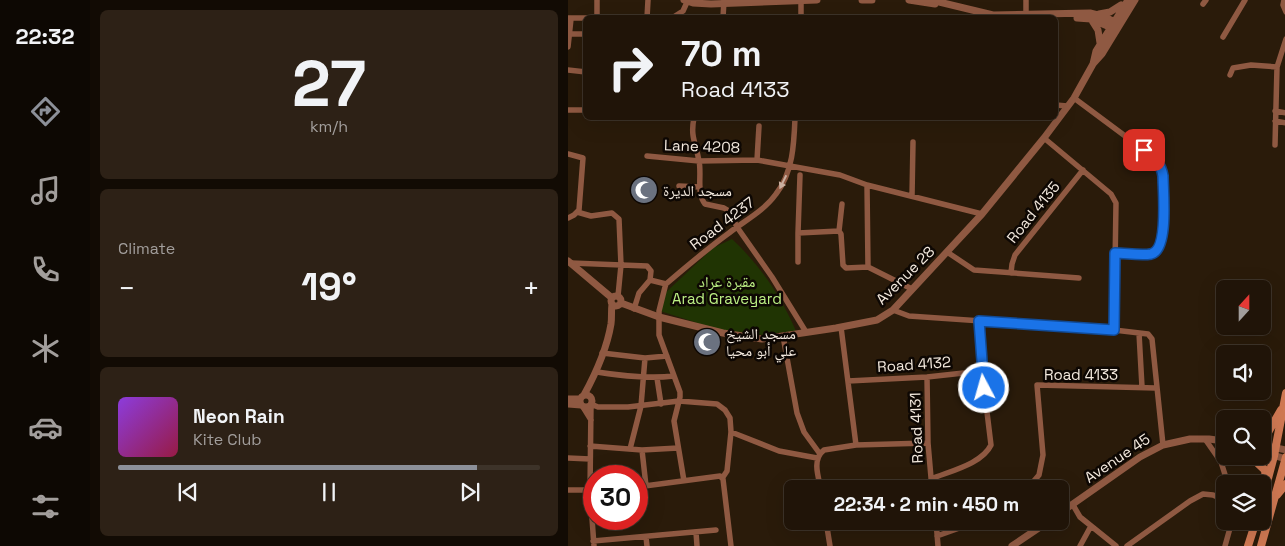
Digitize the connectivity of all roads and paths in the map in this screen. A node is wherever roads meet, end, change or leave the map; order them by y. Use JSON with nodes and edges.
{"nodes":[{"id":1,"x":597,"y":0,"type":"edge"},
{"id":2,"x":648,"y":0,"type":"edge"},
{"id":3,"x":686,"y":0,"type":"edge"},
{"id":4,"x":802,"y":0,"type":"edge"},
{"id":5,"x":817,"y":0,"type":"edge"},
{"id":6,"x":862,"y":0,"type":"edge"},
{"id":7,"x":871,"y":0,"type":"edge"},
{"id":8,"x":909,"y":0,"type":"edge"},
{"id":9,"x":931,"y":0,"type":"edge"},
{"id":10,"x":1026,"y":0,"type":"edge"},
{"id":11,"x":1127,"y":0,"type":"edge"},
{"id":12,"x":1135,"y":0,"type":"edge"},
{"id":13,"x":1245,"y":0,"type":"edge"},
{"id":14,"x":1284,"y":0,"type":"edge"},
{"id":15,"x":724,"y":2,"type":"edge"},
{"id":16,"x":1286,"y":12,"type":"edge"},
{"id":17,"x":597,"y":15,"type":"edge"},
{"id":18,"x":647,"y":15,"type":"edge"},
{"id":19,"x":677,"y":15,"type":"edge"},
{"id":20,"x":724,"y":15,"type":"edge"},
{"id":21,"x":801,"y":15,"type":"edge"},
{"id":22,"x":974,"y":15,"type":"edge"},
{"id":23,"x":1026,"y":15,"type":"joint"},
{"id":24,"x":1058,"y":15,"type":"edge"},
{"id":25,"x":1093,"y":16,"type":"junction"},
{"id":26,"x":569,"y":18,"type":"edge"},
{"id":27,"x":583,"y":18,"type":"edge"},
{"id":28,"x":1058,"y":19,"type":"edge"},
{"id":29,"x":1115,"y":26,"type":"junction"},
{"id":30,"x":570,"y":34,"type":"junction"},
{"id":31,"x":583,"y":34,"type":"edge"},
{"id":32,"x":1223,"y":37,"type":"dead end"},
{"id":33,"x":1286,"y":39,"type":"edge"},
{"id":34,"x":1100,"y":44,"type":"junction"},
{"id":35,"x":568,"y":47,"type":"edge"},
{"id":36,"x":1093,"y":64,"type":"junction"},
{"id":37,"x":1277,"y":67,"type":"junction"},
{"id":38,"x":568,"y":70,"type":"edge"},
{"id":39,"x":583,"y":72,"type":"edge"},
{"id":40,"x":1230,"y":75,"type":"dead end"},
{"id":41,"x":1074,"y":98,"type":"junction"},
{"id":42,"x":1058,"y":105,"type":"edge"},
{"id":43,"x":1068,"y":106,"type":"junction"},
{"id":44,"x":568,"y":110,"type":"edge"},
{"id":45,"x":583,"y":110,"type":"edge"},
{"id":46,"x":1275,"y":111,"type":"junction"},
{"id":47,"x":1286,"y":113,"type":"edge"},
{"id":48,"x":1058,"y":119,"type":"edge"},
{"id":49,"x":694,"y":120,"type":"edge"},
{"id":50,"x":795,"y":120,"type":"edge"},
{"id":51,"x":1058,"y":120,"type":"edge"},
{"id":52,"x":1275,"y":121,"type":"junction"},
{"id":53,"x":1286,"y":123,"type":"edge"},
{"id":54,"x":760,"y":126,"type":"dead end"},
{"id":55,"x":1044,"y":138,"type":"junction"},
{"id":56,"x":913,"y":142,"type":"dead end"},
{"id":57,"x":1275,"y":145,"type":"dead end"},
{"id":58,"x":568,"y":154,"type":"edge"},
{"id":59,"x":647,"y":156,"type":"dead end"},
{"id":60,"x":757,"y":160,"type":"junction"},
{"id":61,"x":699,"y":161,"type":"junction"},
{"id":62,"x":790,"y":166,"type":"junction"},
{"id":63,"x":1083,"y":170,"type":"junction"},
{"id":64,"x":800,"y":175,"type":"dead end"},
{"id":65,"x":867,"y":185,"type":"junction"},
{"id":66,"x":679,"y":186,"type":"dead end"},
{"id":67,"x":700,"y":187,"type":"junction"},
{"id":68,"x":912,"y":196,"type":"junction"},
{"id":69,"x":842,"y":204,"type":"dead end"},
{"id":70,"x":577,"y":212,"type":"junction"},
{"id":71,"x":982,"y":214,"type":"junction"},
{"id":72,"x":568,"y":218,"type":"edge"},
{"id":73,"x":737,"y":227,"type":"junction"},
{"id":74,"x":839,"y":231,"type":"junction"},
{"id":75,"x":798,"y":233,"type":"junction"},
{"id":76,"x":947,"y":252,"type":"junction"},
{"id":77,"x":1115,"y":253,"type":"junction"},
{"id":78,"x":570,"y":262,"type":"edge"},
{"id":79,"x":798,"y":262,"type":"dead end"},
{"id":80,"x":621,"y":265,"type":"junction"},
{"id":81,"x":868,"y":267,"type":"junction"},
{"id":82,"x":1011,"y":273,"type":"junction"},
{"id":83,"x":1079,"y":278,"type":"dead end"},
{"id":84,"x":650,"y":280,"type":"junction"},
{"id":85,"x":666,"y":284,"type":"junction"},
{"id":86,"x":912,"y":289,"type":"junction"},
{"id":87,"x":616,"y":301,"type":"junction"},
{"id":88,"x":634,"y":309,"type":"junction"},
{"id":89,"x":893,"y":310,"type":"junction"},
{"id":90,"x":659,"y":316,"type":"junction"},
{"id":91,"x":979,"y":321,"type":"junction"},
{"id":92,"x":841,"y":328,"type":"junction"},
{"id":93,"x":1114,"y":330,"type":"junction"},
{"id":94,"x":806,"y":332,"type":"junction"},
{"id":95,"x":1139,"y":333,"type":"junction"},
{"id":96,"x":783,"y":336,"type":"junction"},
{"id":97,"x":602,"y":353,"type":"junction"},
{"id":98,"x":667,"y":356,"type":"junction"},
{"id":99,"x":644,"y":358,"type":"junction"},
{"id":100,"x":982,"y":371,"type":"junction"},
{"id":101,"x":595,"y":375,"type":"junction"},
{"id":102,"x":674,"y":376,"type":"junction"},
{"id":103,"x":928,"y":377,"type":"junction"},
{"id":104,"x":644,"y":378,"type":"junction"},
{"id":105,"x":657,"y":378,"type":"junction"},
{"id":106,"x":848,"y":381,"type":"junction"},
{"id":107,"x":1142,"y":388,"type":"junction"},
{"id":108,"x":1156,"y":388,"type":"junction"},
{"id":109,"x":1286,"y":393,"type":"edge"},
{"id":110,"x":568,"y":400,"type":"edge"},
{"id":111,"x":679,"y":401,"type":"junction"},
{"id":112,"x":587,"y":402,"type":"junction"},
{"id":113,"x":568,"y":404,"type":"edge"},
{"id":114,"x":661,"y":404,"type":"junction"},
{"id":115,"x":1284,"y":404,"type":"junction"},
{"id":116,"x":641,"y":406,"type":"junction"},
{"id":117,"x":1271,"y":427,"type":"edge"},
{"id":118,"x":731,"y":432,"type":"junction"},
{"id":119,"x":1206,"y":439,"type":"junction"},
{"id":120,"x":1216,"y":441,"type":"edge"},
{"id":121,"x":928,"y":444,"type":"junction"},
{"id":122,"x":1163,"y":445,"type":"junction"},
{"id":123,"x":590,"y":446,"type":"junction"},
{"id":124,"x":856,"y":446,"type":"junction"},
{"id":125,"x":678,"y":448,"type":"junction"},
{"id":126,"x":630,"y":449,"type":"junction"},
{"id":127,"x":642,"y":450,"type":"junction"},
{"id":128,"x":1271,"y":450,"type":"edge"},
{"id":129,"x":1286,"y":450,"type":"edge"},
{"id":130,"x":1271,"y":452,"type":"edge"},
{"id":131,"x":1275,"y":452,"type":"junction"},
{"id":132,"x":819,"y":456,"type":"junction"},
{"id":133,"x":568,"y":458,"type":"edge"},
{"id":134,"x":1285,"y":458,"type":"edge"},
{"id":135,"x":590,"y":459,"type":"junction"},
{"id":136,"x":590,"y":465,"type":"edge"},
{"id":137,"x":644,"y":465,"type":"edge"},
{"id":138,"x":1225,"y":475,"type":"edge"},
{"id":139,"x":1269,"y":475,"type":"edge"},
{"id":140,"x":721,"y":476,"type":"junction"},
{"id":141,"x":931,"y":478,"type":"joint"},
{"id":142,"x":819,"y":480,"type":"edge"},
{"id":143,"x":1034,"y":480,"type":"edge"},
{"id":144,"x":684,"y":481,"type":"junction"},
{"id":145,"x":1286,"y":484,"type":"edge"},
{"id":146,"x":648,"y":486,"type":"edge"},
{"id":147,"x":568,"y":490,"type":"edge"},
{"id":148,"x":583,"y":490,"type":"edge"},
{"id":149,"x":1216,"y":496,"type":"edge"},
{"id":150,"x":1275,"y":499,"type":"junction"},
{"id":151,"x":1074,"y":505,"type":"junction"},
{"id":152,"x":1069,"y":508,"type":"edge"},
{"id":153,"x":1091,"y":526,"type":"junction"},
{"id":154,"x":593,"y":530,"type":"edge"},
{"id":155,"x":716,"y":530,"type":"dead end"},
{"id":156,"x":827,"y":530,"type":"edge"},
{"id":157,"x":937,"y":530,"type":"edge"},
{"id":158,"x":954,"y":530,"type":"edge"},
{"id":159,"x":1036,"y":530,"type":"edge"},
{"id":160,"x":1229,"y":530,"type":"edge"},
{"id":161,"x":1253,"y":530,"type":"edge"},
{"id":162,"x":696,"y":532,"type":"junction"},
{"id":163,"x":938,"y":536,"type":"junction"},
{"id":164,"x":646,"y":537,"type":"junction"},
{"id":165,"x":594,"y":544,"type":"edge"},
{"id":166,"x":647,"y":546,"type":"edge"},
{"id":167,"x":697,"y":546,"type":"edge"},
{"id":168,"x":731,"y":546,"type":"edge"},
{"id":169,"x":830,"y":546,"type":"edge"},
{"id":170,"x":938,"y":546,"type":"edge"},
{"id":171,"x":1012,"y":546,"type":"edge"},
{"id":172,"x":1080,"y":546,"type":"edge"},
{"id":173,"x":1116,"y":546,"type":"edge"},
{"id":174,"x":1127,"y":546,"type":"edge"},
{"id":175,"x":1224,"y":546,"type":"edge"},
{"id":176,"x":1248,"y":546,"type":"edge"},
{"id":177,"x":1261,"y":546,"type":"edge"}],
"edges":[{"from":1,"to":17,"type":"street"},
{"from":2,"to":18,"type":"street"},
{"from":3,"to":15,"type":"street"},
{"from":3,"to":19,"type":"street"},
{"from":4,"to":5,"type":"street"},
{"from":4,"to":15,"type":"street"},
{"from":4,"to":21,"type":"street"},
{"from":6,"to":7,"type":"street"},
{"from":8,"to":22,"type":"street"},
{"from":9,"to":23,"type":"street"},
{"from":10,"to":23,"type":"street"},
{"from":11,"to":25,"type":"street"},
{"from":11,"to":29,"type":"street","name":"Avenue 28"},
{"from":12,"to":29,"type":"street","name":"Avenue 28"},
{"from":13,"to":32,"type":"street"},
{"from":14,"to":16,"type":"street"},
{"from":15,"to":20,"type":"street"},
{"from":24,"to":25,"type":"street"},
{"from":25,"to":28,"type":"street"},
{"from":25,"to":29,"type":"street"},
{"from":25,"to":34,"type":"street"},
{"from":26,"to":27,"type":"street"},
{"from":26,"to":30,"type":"street"},
{"from":29,"to":34,"type":"street","name":"Avenue 28"},
{"from":29,"to":36,"type":"street","name":"Avenue 28"},
{"from":30,"to":31,"type":"street"},
{"from":30,"to":35,"type":"street"},
{"from":33,"to":37,"type":"street"},
{"from":34,"to":36,"type":"street","name":"Avenue 28"},
{"from":36,"to":41,"type":"street","name":"Avenue 28"},
{"from":37,"to":40,"type":"street"},
{"from":37,"to":46,"type":"street"},
{"from":38,"to":39,"type":"street"},
{"from":41,"to":43,"type":"street","name":"Avenue 28"},
{"from":41,"to":77,"type":"street"},
{"from":42,"to":43,"type":"street"},
{"from":43,"to":48,"type":"street","name":"Avenue 28"},
{"from":44,"to":45,"type":"street"},
{"from":46,"to":47,"type":"street"},
{"from":46,"to":52,"type":"street"},
{"from":49,"to":61,"type":"street"},
{"from":50,"to":62,"type":"street","name":"Road 4237"},
{"from":51,"to":55,"type":"street","name":"Avenue 28"},
{"from":52,"to":53,"type":"street"},
{"from":52,"to":57,"type":"street"},
{"from":54,"to":60,"type":"street","name":"Lane 4208"},
{"from":55,"to":63,"type":"street"},
{"from":55,"to":71,"type":"street","name":"Avenue 28"},
{"from":56,"to":68,"type":"street"},
{"from":58,"to":70,"type":"street"},
{"from":59,"to":61,"type":"street","name":"Lane 4208"},
{"from":60,"to":61,"type":"street","name":"Lane 4208"},
{"from":60,"to":62,"type":"street","name":"Lane 4208"},
{"from":61,"to":67,"type":"street"},
{"from":62,"to":65,"type":"street","name":"Lane 4208"},
{"from":62,"to":73,"type":"street","name":"Road 4237","one_way":true},
{"from":63,"to":77,"type":"street"},
{"from":63,"to":82,"type":"street","name":"Road 4135"},
{"from":64,"to":75,"type":"street"},
{"from":65,"to":68,"type":"street","name":"Lane 4208"},
{"from":65,"to":81,"type":"street"},
{"from":66,"to":67,"type":"street"},
{"from":67,"to":73,"type":"street"},
{"from":68,"to":71,"type":"street","name":"Lane 4208"},
{"from":69,"to":74,"type":"street"},
{"from":70,"to":72,"type":"street"},
{"from":70,"to":80,"type":"street"},
{"from":71,"to":76,"type":"street","name":"Avenue 28"},
{"from":73,"to":85,"type":"street","name":"Road 4237"},
{"from":73,"to":94,"type":"street"},
{"from":74,"to":75,"type":"street"},
{"from":74,"to":81,"type":"street"},
{"from":75,"to":79,"type":"street"},
{"from":76,"to":82,"type":"street"},
{"from":76,"to":86,"type":"street","name":"Avenue 28"},
{"from":77,"to":93,"type":"street"},
{"from":78,"to":80,"type":"street"},
{"from":78,"to":87,"type":"street","name":"Avenue 28"},
{"from":80,"to":84,"type":"street"},
{"from":80,"to":87,"type":"street"},
{"from":81,"to":86,"type":"street"},
{"from":82,"to":83,"type":"street"},
{"from":84,"to":85,"type":"street"},
{"from":84,"to":88,"type":"street"},
{"from":85,"to":90,"type":"street"},
{"from":86,"to":89,"type":"street","name":"Avenue 28"},
{"from":87,"to":88,"type":"street","name":"Avenue 28"},
{"from":87,"to":97,"type":"street"},
{"from":88,"to":90,"type":"street","name":"Avenue 28"},
{"from":89,"to":91,"type":"street"},
{"from":89,"to":92,"type":"street","name":"Avenue 28"},
{"from":90,"to":96,"type":"street","name":"Avenue 28"},
{"from":90,"to":98,"type":"street"},
{"from":91,"to":93,"type":"street"},
{"from":91,"to":100,"type":"street","name":"Road 4131"},
{"from":92,"to":94,"type":"street","name":"Avenue 28"},
{"from":92,"to":106,"type":"street"},
{"from":93,"to":95,"type":"street"},
{"from":94,"to":96,"type":"street","name":"Avenue 28"},
{"from":95,"to":107,"type":"street"},
{"from":95,"to":108,"type":"street"},
{"from":96,"to":132,"type":"street"},
{"from":97,"to":99,"type":"street"},
{"from":97,"to":101,"type":"street"},
{"from":98,"to":99,"type":"street"},
{"from":98,"to":102,"type":"street"},
{"from":99,"to":104,"type":"street"},
{"from":100,"to":103,"type":"street","name":"Road 4132"},
{"from":100,"to":141,"type":"street","name":"Road 4131"},
{"from":101,"to":104,"type":"street"},
{"from":101,"to":112,"type":"street"},
{"from":102,"to":105,"type":"street"},
{"from":102,"to":111,"type":"street"},
{"from":103,"to":106,"type":"street","name":"Road 4132"},
{"from":103,"to":121,"type":"street","name":"Road 4131"},
{"from":104,"to":105,"type":"street"},
{"from":104,"to":116,"type":"street"},
{"from":105,"to":114,"type":"street"},
{"from":106,"to":124,"type":"street"},
{"from":107,"to":108,"type":"street","name":"Road 4133"},
{"from":107,"to":143,"type":"street","name":"Road 4133"},
{"from":108,"to":122,"type":"street"},
{"from":109,"to":115,"type":"main road"},
{"from":110,"to":112,"type":"street"},
{"from":111,"to":114,"type":"street"},
{"from":111,"to":118,"type":"street"},
{"from":111,"to":125,"type":"street"},
{"from":112,"to":113,"type":"street"},
{"from":112,"to":116,"type":"street"},
{"from":112,"to":123,"type":"street"},
{"from":114,"to":116,"type":"street"},
{"from":115,"to":117,"type":"main road"},
{"from":115,"to":131,"type":"main road"},
{"from":116,"to":126,"type":"street"},
{"from":118,"to":132,"type":"street"},
{"from":118,"to":140,"type":"street"},
{"from":119,"to":120,"type":"street","name":"Avenue 45"},
{"from":119,"to":122,"type":"street","name":"Avenue 45"},
{"from":119,"to":138,"type":"street"},
{"from":121,"to":124,"type":"street"},
{"from":121,"to":141,"type":"street","name":"Road 4131"},
{"from":122,"to":151,"type":"street","name":"Avenue 45"},
{"from":123,"to":126,"type":"street"},
{"from":123,"to":135,"type":"street"},
{"from":124,"to":132,"type":"street"},
{"from":125,"to":127,"type":"street"},
{"from":125,"to":144,"type":"street"},
{"from":126,"to":127,"type":"street"},
{"from":127,"to":137,"type":"street"},
{"from":128,"to":131,"type":"street"},
{"from":129,"to":131,"type":"street"},
{"from":130,"to":131,"type":"street"},
{"from":131,"to":134,"type":"street"},
{"from":131,"to":139,"type":"main road"},
{"from":132,"to":142,"type":"street"},
{"from":133,"to":135,"type":"street"},
{"from":134,"to":150,"type":"main road"},
{"from":135,"to":136,"type":"street"},
{"from":140,"to":144,"type":"street"},
{"from":140,"to":168,"type":"street"},
{"from":144,"to":146,"type":"street"},
{"from":145,"to":150,"type":"main road"},
{"from":147,"to":148,"type":"street"},
{"from":149,"to":174,"type":"street"},
{"from":150,"to":177,"type":"main road"},
{"from":151,"to":152,"type":"street","name":"Avenue 45"},
{"from":151,"to":153,"type":"street"},
{"from":153,"to":172,"type":"street"},
{"from":153,"to":173,"type":"street"},
{"from":154,"to":165,"type":"street"},
{"from":155,"to":162,"type":"street"},
{"from":156,"to":169,"type":"street"},
{"from":157,"to":163,"type":"street"},
{"from":158,"to":163,"type":"street"},
{"from":159,"to":171,"type":"street"},
{"from":160,"to":175,"type":"street"},
{"from":161,"to":176,"type":"main road"},
{"from":162,"to":164,"type":"street"},
{"from":162,"to":167,"type":"street"},
{"from":163,"to":170,"type":"street"},
{"from":164,"to":165,"type":"street"},
{"from":164,"to":166,"type":"street"}]}
